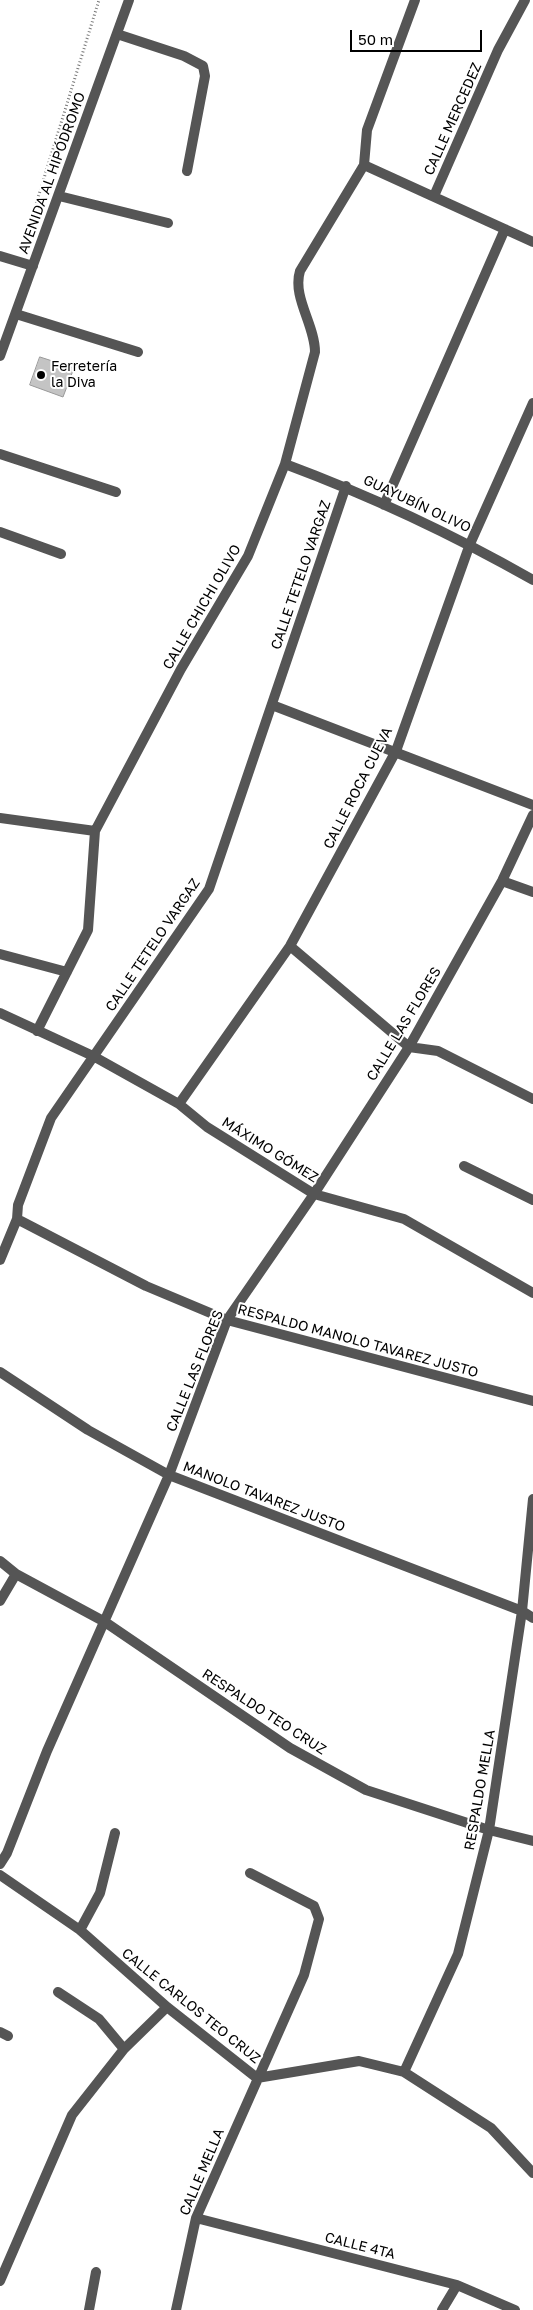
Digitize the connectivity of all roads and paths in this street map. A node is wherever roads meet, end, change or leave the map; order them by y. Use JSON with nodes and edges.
{"nodes":[{"id":1,"x":100,"y":0,"type":"edge"},
{"id":2,"x":129,"y":0,"type":"edge"},
{"id":3,"x":415,"y":0,"type":"edge"},
{"id":4,"x":525,"y":0,"type":"edge"},
{"id":5,"x":117,"y":34,"type":"junction"},
{"id":6,"x":364,"y":165,"type":"junction"},
{"id":7,"x":187,"y":171,"type":"dead end"},
{"id":8,"x":59,"y":196,"type":"junction"},
{"id":9,"x":434,"y":196,"type":"junction"},
{"id":10,"x":168,"y":223,"type":"dead end"},
{"id":11,"x":504,"y":228,"type":"junction"},
{"id":12,"x":533,"y":242,"type":"edge"},
{"id":13,"x":0,"y":256,"type":"edge"},
{"id":14,"x":19,"y":262,"type":"junction"},
{"id":15,"x":33,"y":266,"type":"junction"},
{"id":16,"x":16,"y":314,"type":"junction"},
{"id":17,"x":138,"y":352,"type":"dead end"},
{"id":18,"x":0,"y":356,"type":"edge"},
{"id":19,"x":533,"y":403,"type":"edge"},
{"id":20,"x":0,"y":454,"type":"edge"},
{"id":21,"x":285,"y":464,"type":"junction"},
{"id":22,"x":346,"y":486,"type":"junction"},
{"id":23,"x":116,"y":492,"type":"dead end"},
{"id":24,"x":384,"y":505,"type":"junction"},
{"id":25,"x":0,"y":532,"type":"edge"},
{"id":26,"x":470,"y":544,"type":"junction"},
{"id":27,"x":61,"y":554,"type":"dead end"},
{"id":28,"x":533,"y":580,"type":"edge"},
{"id":29,"x":272,"y":705,"type":"junction"},
{"id":30,"x":396,"y":751,"type":"junction"},
{"id":31,"x":533,"y":805,"type":"edge"},
{"id":32,"x":533,"y":815,"type":"edge"},
{"id":33,"x":0,"y":818,"type":"edge"},
{"id":34,"x":95,"y":831,"type":"junction"},
{"id":35,"x":502,"y":881,"type":"junction"},
{"id":36,"x":533,"y":892,"type":"edge"},
{"id":37,"x":290,"y":946,"type":"junction"},
{"id":38,"x":0,"y":954,"type":"edge"},
{"id":39,"x":67,"y":972,"type":"junction"},
{"id":40,"x":0,"y":1013,"type":"edge"},
{"id":41,"x":37,"y":1031,"type":"junction"},
{"id":42,"x":409,"y":1047,"type":"junction"},
{"id":43,"x":93,"y":1056,"type":"junction"},
{"id":44,"x":533,"y":1099,"type":"edge"},
{"id":45,"x":179,"y":1104,"type":"junction"},
{"id":46,"x":464,"y":1166,"type":"dead end"},
{"id":47,"x":314,"y":1194,"type":"junction"},
{"id":48,"x":533,"y":1200,"type":"edge"},
{"id":49,"x":17,"y":1219,"type":"junction"},
{"id":50,"x":0,"y":1260,"type":"edge"},
{"id":51,"x":533,"y":1293,"type":"edge"},
{"id":52,"x":227,"y":1320,"type":"junction"},
{"id":53,"x":0,"y":1372,"type":"edge"},
{"id":54,"x":533,"y":1401,"type":"edge"},
{"id":55,"x":169,"y":1475,"type":"junction"},
{"id":56,"x":533,"y":1499,"type":"edge"},
{"id":57,"x":0,"y":1561,"type":"edge"},
{"id":58,"x":16,"y":1574,"type":"junction"},
{"id":59,"x":0,"y":1601,"type":"edge"},
{"id":60,"x":522,"y":1611,"type":"junction"},
{"id":61,"x":533,"y":1618,"type":"edge"},
{"id":62,"x":105,"y":1622,"type":"junction"},
{"id":63,"x":489,"y":1830,"type":"junction"},
{"id":64,"x":115,"y":1833,"type":"dead end"},
{"id":65,"x":533,"y":1841,"type":"edge"},
{"id":66,"x":0,"y":1864,"type":"edge"},
{"id":67,"x":250,"y":1873,"type":"dead end"},
{"id":68,"x":0,"y":1875,"type":"edge"},
{"id":69,"x":80,"y":1930,"type":"junction"},
{"id":70,"x":58,"y":1992,"type":"dead end"},
{"id":71,"x":167,"y":2006,"type":"junction"},
{"id":72,"x":124,"y":2049,"type":"junction"},
{"id":73,"x":404,"y":2072,"type":"junction"},
{"id":74,"x":257,"y":2078,"type":"junction"},
{"id":75,"x":533,"y":2173,"type":"edge"},
{"id":76,"x":196,"y":2218,"type":"junction"},
{"id":77,"x":96,"y":2272,"type":"dead end"},
{"id":78,"x":0,"y":2281,"type":"edge"},
{"id":79,"x":457,"y":2285,"type":"junction"},
{"id":80,"x":89,"y":2310,"type":"edge"},
{"id":81,"x":176,"y":2310,"type":"edge"},
{"id":82,"x":442,"y":2310,"type":"edge"},
{"id":83,"x":515,"y":2310,"type":"edge"}],
"edges":[{"from":1,"to":14,"type":"path"},
{"from":2,"to":5,"type":"street","name":"AVENIDA AL HIPÓDROMO"},
{"from":3,"to":6,"type":"street"},
{"from":4,"to":9,"type":"street","name":"CALLE MERCEDEZ"},
{"from":5,"to":7,"type":"street"},
{"from":5,"to":8,"type":"street","name":"AVENIDA AL HIPÓDROMO"},
{"from":6,"to":9,"type":"street"},
{"from":6,"to":21,"type":"street","name":"CALLE CHICHI OLIVO"},
{"from":8,"to":10,"type":"street"},
{"from":8,"to":15,"type":"street","name":"AVENIDA AL HIPÓDROMO"},
{"from":9,"to":11,"type":"street"},
{"from":11,"to":12,"type":"street"},
{"from":11,"to":24,"type":"street"},
{"from":13,"to":14,"type":"street"},
{"from":14,"to":15,"type":"street"},
{"from":15,"to":16,"type":"street","name":"AVENIDA AL HIPÓDROMO"},
{"from":16,"to":17,"type":"street"},
{"from":16,"to":18,"type":"street","name":"AVENIDA AL HIPÓDROMO"},
{"from":19,"to":26,"type":"street","name":"CALLE ROCA CUEVA"},
{"from":20,"to":23,"type":"street"},
{"from":21,"to":22,"type":"street","name":"GUAYUBÍN OLIVO"},
{"from":21,"to":34,"type":"street","name":"CALLE CHICHI OLIVO"},
{"from":22,"to":24,"type":"street","name":"GUAYUBÍN OLIVO"},
{"from":22,"to":29,"type":"street","name":"CALLE TETELO VARGAZ"},
{"from":24,"to":26,"type":"street","name":"GUAYUBÍN OLIVO"},
{"from":25,"to":27,"type":"street"},
{"from":26,"to":28,"type":"street","name":"GUAYUBÍN OLIVO"},
{"from":26,"to":30,"type":"street","name":"CALLE ROCA CUEVA"},
{"from":29,"to":30,"type":"street"},
{"from":29,"to":43,"type":"street","name":"CALLE TETELO VARGAZ"},
{"from":30,"to":31,"type":"street"},
{"from":30,"to":37,"type":"street","name":"CALLE ROCA CUEVA"},
{"from":32,"to":35,"type":"street","name":"CALLE LAS FLORES"},
{"from":33,"to":34,"type":"street"},
{"from":34,"to":39,"type":"street","name":"CALLE CHICHI OLIVO"},
{"from":35,"to":36,"type":"street"},
{"from":35,"to":42,"type":"street","name":"CALLE LAS FLORES"},
{"from":37,"to":42,"type":"street"},
{"from":37,"to":45,"type":"street","name":"CALLE ROCA CUEVA"},
{"from":38,"to":39,"type":"street"},
{"from":39,"to":41,"type":"street","name":"CALLE CHICHI OLIVO"},
{"from":40,"to":41,"type":"street","name":"MÁXIMO GÓMEZ"},
{"from":41,"to":43,"type":"street","name":"MÁXIMO GÓMEZ"},
{"from":42,"to":44,"type":"street"},
{"from":42,"to":47,"type":"street","name":"CALLE LAS FLORES"},
{"from":43,"to":45,"type":"street","name":"MÁXIMO GÓMEZ"},
{"from":43,"to":49,"type":"street","name":"CALLE TETELO VARGAZ"},
{"from":45,"to":47,"type":"street","name":"MÁXIMO GÓMEZ"},
{"from":46,"to":48,"type":"street"},
{"from":47,"to":51,"type":"street","name":"MÁXIMO GÓMEZ"},
{"from":47,"to":52,"type":"street","name":"CALLE LAS FLORES"},
{"from":49,"to":50,"type":"street","name":"CALLE TETELO VARGAZ"},
{"from":49,"to":52,"type":"street","name":"RESPALDO MANOLO TAVAREZ JUSTO"},
{"from":52,"to":54,"type":"street","name":"RESPALDO MANOLO TAVAREZ JUSTO"},
{"from":52,"to":55,"type":"street","name":"CALLE LAS FLORES"},
{"from":53,"to":55,"type":"street","name":"MANOLO TAVAREZ JUSTO"},
{"from":55,"to":60,"type":"street","name":"MANOLO TAVAREZ JUSTO"},
{"from":55,"to":62,"type":"street","name":"CALLE LAS FLORES"},
{"from":56,"to":60,"type":"street","name":"RESPALDO MELLA"},
{"from":57,"to":58,"type":"street","name":"RESPALDO TEO CRUZ"},
{"from":58,"to":59,"type":"street"},
{"from":58,"to":62,"type":"street","name":"RESPALDO TEO CRUZ"},
{"from":60,"to":61,"type":"street","name":"MANOLO TAVAREZ JUSTO"},
{"from":60,"to":63,"type":"street","name":"RESPALDO MELLA"},
{"from":62,"to":63,"type":"street","name":"RESPALDO TEO CRUZ"},
{"from":62,"to":66,"type":"street","name":"CALLE LAS FLORES"},
{"from":63,"to":65,"type":"street","name":"RESPALDO TEO CRUZ"},
{"from":63,"to":73,"type":"street","name":"RESPALDO MELLA"},
{"from":64,"to":69,"type":"street"},
{"from":67,"to":74,"type":"street","name":"CALLE MELLA"},
{"from":68,"to":69,"type":"street","name":"CALLE CARLOS TEO CRUZ"},
{"from":69,"to":71,"type":"street","name":"CALLE CARLOS TEO CRUZ"},
{"from":70,"to":72,"type":"street"},
{"from":71,"to":72,"type":"street"},
{"from":71,"to":74,"type":"street","name":"CALLE CARLOS TEO CRUZ"},
{"from":72,"to":78,"type":"street"},
{"from":73,"to":74,"type":"street","name":"CALLE CARLOS TEO CRUZ"},
{"from":73,"to":75,"type":"street","name":"CALLE CARLOS TEO CRUZ"},
{"from":74,"to":76,"type":"street","name":"CALLE MELLA"},
{"from":76,"to":79,"type":"street","name":"CALLE 4TA"},
{"from":76,"to":81,"type":"street","name":"CALLE MELLA"},
{"from":77,"to":80,"type":"street"},
{"from":79,"to":82,"type":"street"},
{"from":79,"to":83,"type":"street","name":"CALLE 4TA"}]}
